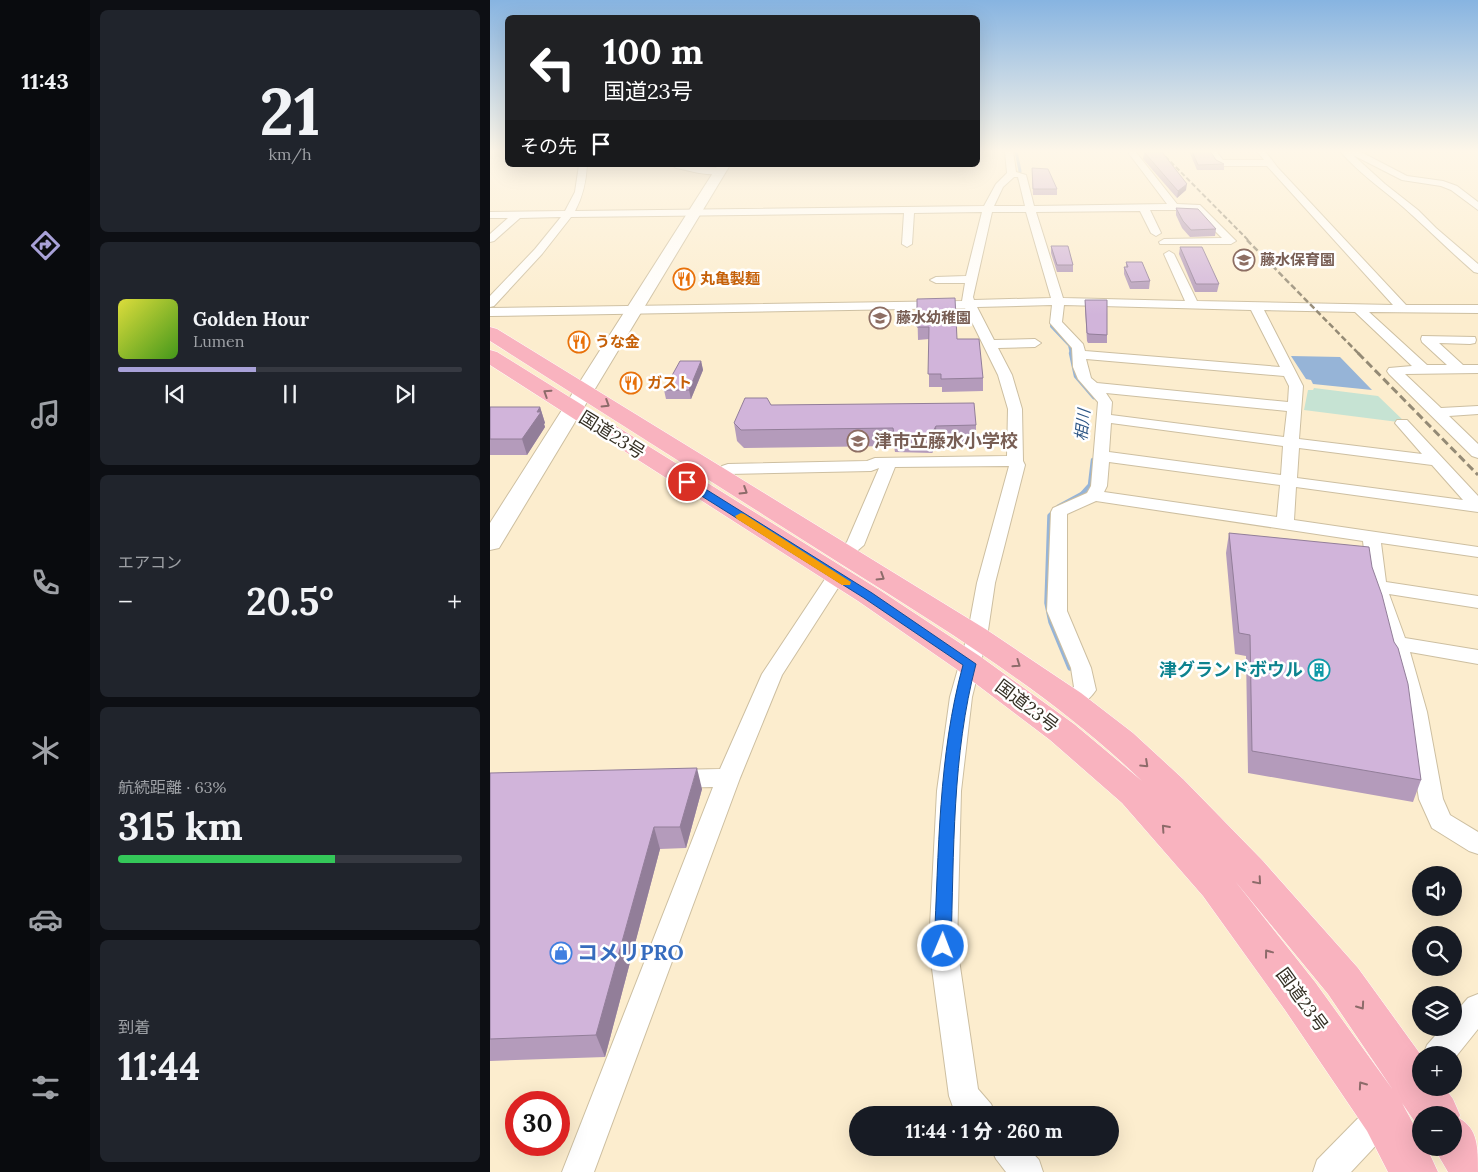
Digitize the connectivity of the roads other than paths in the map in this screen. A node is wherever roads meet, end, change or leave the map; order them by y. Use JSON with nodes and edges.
{"nodes":[{"id":1,"x":573,"y":206,"type":"edge"},
{"id":2,"x":698,"y":206,"type":"edge"},
{"id":3,"x":990,"y":206,"type":"edge"},
{"id":4,"x":1174,"y":206,"type":"joint"},
{"id":5,"x":1308,"y":206,"type":"edge"},
{"id":6,"x":1407,"y":206,"type":"edge"},
{"id":7,"x":1143,"y":207,"type":"junction"},
{"id":8,"x":1027,"y":208,"type":"junction"},
{"id":9,"x":988,"y":209,"type":"junction"},
{"id":10,"x":909,"y":210,"type":"junction"},
{"id":11,"x":694,"y":212,"type":"junction"},
{"id":12,"x":518,"y":214,"type":"junction"},
{"id":13,"x":569,"y":214,"type":"junction"},
{"id":14,"x":490,"y":215,"type":"edge"},
{"id":15,"x":1156,"y":233,"type":"dead end"},
{"id":16,"x":490,"y":240,"type":"edge"},
{"id":17,"x":1164,"y":242,"type":"dead end"},
{"id":18,"x":907,"y":244,"type":"dead end"},
{"id":19,"x":1169,"y":254,"type":"dead end"},
{"id":20,"x":1478,"y":270,"type":"edge"},
{"id":21,"x":936,"y":280,"type":"dead end"},
{"id":22,"x":972,"y":280,"type":"junction"},
{"id":23,"x":1053,"y":301,"type":"junction"},
{"id":24,"x":490,"y":303,"type":"edge"},
{"id":25,"x":969,"y":304,"type":"junction"},
{"id":26,"x":1193,"y":305,"type":"junction"},
{"id":27,"x":1256,"y":307,"type":"junction"},
{"id":28,"x":1358,"y":308,"type":"junction"},
{"id":29,"x":1404,"y":309,"type":"junction"},
{"id":30,"x":1478,"y":309,"type":"edge"},
{"id":31,"x":634,"y":310,"type":"junction"},
{"id":32,"x":490,"y":312,"type":"edge"},
{"id":33,"x":490,"y":333,"type":"edge"},
{"id":34,"x":1470,"y":340,"type":"dead end"},
{"id":35,"x":989,"y":344,"type":"junction"},
{"id":36,"x":1080,"y":355,"type":"junction"},
{"id":37,"x":490,"y":356,"type":"edge"},
{"id":38,"x":1044,"y":358,"type":"dead end"},
{"id":39,"x":1458,"y":368,"type":"junction"},
{"id":40,"x":1423,"y":369,"type":"junction"},
{"id":41,"x":1478,"y":369,"type":"edge"},
{"id":42,"x":1290,"y":372,"type":"junction"},
{"id":43,"x":1092,"y":387,"type":"junction"},
{"id":44,"x":578,"y":400,"type":"junction"},
{"id":45,"x":1295,"y":407,"type":"junction"},
{"id":46,"x":1478,"y":410,"type":"edge"},
{"id":47,"x":1437,"y":413,"type":"junction"},
{"id":48,"x":1103,"y":418,"type":"junction"},
{"id":49,"x":1402,"y":423,"type":"dead end"},
{"id":50,"x":1292,"y":442,"type":"junction"},
{"id":51,"x":1478,"y":453,"type":"edge"},
{"id":52,"x":1102,"y":456,"type":"junction"},
{"id":53,"x":1015,"y":461,"type":"junction"},
{"id":54,"x":1438,"y":461,"type":"junction"},
{"id":55,"x":889,"y":463,"type":"junction"},
{"id":56,"x":728,"y":469,"type":"dead end"},
{"id":57,"x":1288,"y":482,"type":"junction"},
{"id":58,"x":1094,"y":496,"type":"junction"},
{"id":59,"x":1478,"y":506,"type":"edge"},
{"id":60,"x":1285,"y":523,"type":"junction"},
{"id":61,"x":1372,"y":537,"type":"junction"},
{"id":62,"x":490,"y":543,"type":"edge"},
{"id":63,"x":1478,"y":552,"type":"edge"},
{"id":64,"x":840,"y":565,"type":"junction"},
{"id":65,"x":1377,"y":586,"type":"junction"},
{"id":66,"x":1478,"y":602,"type":"edge"},
{"id":67,"x":1398,"y":643,"type":"junction"},
{"id":68,"x":973,"y":650,"type":"junction"},
{"id":69,"x":1478,"y":657,"type":"edge"},
{"id":70,"x":1085,"y":691,"type":"junction"},
{"id":71,"x":728,"y":778,"type":"junction"},
{"id":72,"x":648,"y":780,"type":"edge"},
{"id":73,"x":1478,"y":844,"type":"edge"},
{"id":74,"x":1478,"y":1007,"type":"edge"},
{"id":75,"x":1446,"y":1046,"type":"edge"},
{"id":76,"x":1412,"y":1071,"type":"edge"},
{"id":77,"x":1412,"y":1085,"type":"edge"},
{"id":78,"x":972,"y":1106,"type":"edge"},
{"id":79,"x":1383,"y":1115,"type":"junction"},
{"id":80,"x":1462,"y":1151,"type":"edge"},
{"id":81,"x":1014,"y":1156,"type":"edge"},
{"id":82,"x":578,"y":1172,"type":"edge"},
{"id":83,"x":1027,"y":1172,"type":"edge"},
{"id":84,"x":1329,"y":1172,"type":"edge"},
{"id":85,"x":1414,"y":1172,"type":"edge"},
{"id":86,"x":1476,"y":1172,"type":"edge"}],
"edges":[{"from":1,"to":13,"type":"street"},
{"from":2,"to":11,"type":"street"},
{"from":3,"to":9,"type":"street"},
{"from":4,"to":7,"type":"street"},
{"from":4,"to":17,"type":"street"},
{"from":5,"to":29,"type":"street"},
{"from":6,"to":20,"type":"street"},
{"from":7,"to":8,"type":"street"},
{"from":7,"to":15,"type":"street"},
{"from":8,"to":9,"type":"street"},
{"from":8,"to":23,"type":"street"},
{"from":9,"to":10,"type":"street"},
{"from":9,"to":22,"type":"street"},
{"from":10,"to":11,"type":"street"},
{"from":10,"to":18,"type":"street"},
{"from":11,"to":13,"type":"street"},
{"from":11,"to":31,"type":"street"},
{"from":12,"to":13,"type":"street"},
{"from":12,"to":14,"type":"street"},
{"from":12,"to":16,"type":"street"},
{"from":13,"to":24,"type":"street"},
{"from":19,"to":26,"type":"street"},
{"from":21,"to":22,"type":"street"},
{"from":22,"to":25,"type":"street"},
{"from":23,"to":25,"type":"street"},
{"from":23,"to":26,"type":"street"},
{"from":23,"to":36,"type":"street"},
{"from":25,"to":31,"type":"street"},
{"from":25,"to":35,"type":"street"},
{"from":26,"to":27,"type":"street"},
{"from":27,"to":28,"type":"street"},
{"from":27,"to":42,"type":"street"},
{"from":28,"to":29,"type":"street"},
{"from":28,"to":40,"type":"street"},
{"from":29,"to":30,"type":"street"},
{"from":31,"to":32,"type":"street"},
{"from":31,"to":44,"type":"street"},
{"from":33,"to":44,"type":"highway","name":"国道23号"},
{"from":34,"to":39,"type":"street"},
{"from":35,"to":38,"type":"street"},
{"from":35,"to":53,"type":"street"},
{"from":36,"to":42,"type":"street"},
{"from":36,"to":43,"type":"street"},
{"from":44,"to":37,"type":"highway","name":"国道23号","one_way":true},
{"from":39,"to":40,"type":"street"},
{"from":39,"to":41,"type":"street"},
{"from":40,"to":47,"type":"street"},
{"from":42,"to":45,"type":"street"},
{"from":43,"to":45,"type":"street"},
{"from":43,"to":48,"type":"street"},
{"from":44,"to":62,"type":"street"},
{"from":44,"to":64,"type":"highway","name":"国道23号"},
{"from":45,"to":50,"type":"street"},
{"from":46,"to":47,"type":"street"},
{"from":47,"to":51,"type":"street"},
{"from":48,"to":50,"type":"street"},
{"from":48,"to":52,"type":"street"},
{"from":49,"to":54,"type":"street"},
{"from":50,"to":54,"type":"street"},
{"from":50,"to":57,"type":"street"},
{"from":52,"to":57,"type":"street"},
{"from":52,"to":58,"type":"street"},
{"from":53,"to":55,"type":"street"},
{"from":53,"to":68,"type":"street"},
{"from":54,"to":59,"type":"street"},
{"from":55,"to":56,"type":"street"},
{"from":55,"to":64,"type":"street"},
{"from":57,"to":59,"type":"street"},
{"from":57,"to":60,"type":"street"},
{"from":58,"to":60,"type":"street"},
{"from":58,"to":70,"type":"street"},
{"from":60,"to":61,"type":"street"},
{"from":61,"to":63,"type":"street"},
{"from":61,"to":65,"type":"street"},
{"from":64,"to":68,"type":"highway","name":"国道23号"},
{"from":64,"to":71,"type":"street"},
{"from":65,"to":66,"type":"street"},
{"from":65,"to":67,"type":"street"},
{"from":67,"to":69,"type":"street"},
{"from":67,"to":73,"type":"street"},
{"from":68,"to":70,"type":"highway","name":"国道23号","one_way":true},
{"from":68,"to":78,"type":"street"},
{"from":79,"to":68,"type":"highway","name":"国道23号","one_way":true},
{"from":70,"to":76,"type":"highway","name":"国道23号","one_way":true},
{"from":71,"to":72,"type":"street"},
{"from":71,"to":82,"type":"street"},
{"from":74,"to":75,"type":"street"},
{"from":77,"to":79,"type":"street"},
{"from":79,"to":84,"type":"street"},
{"from":79,"to":85,"type":"highway","name":"国道23号"},
{"from":80,"to":86,"type":"highway"},
{"from":81,"to":83,"type":"street"}]}
